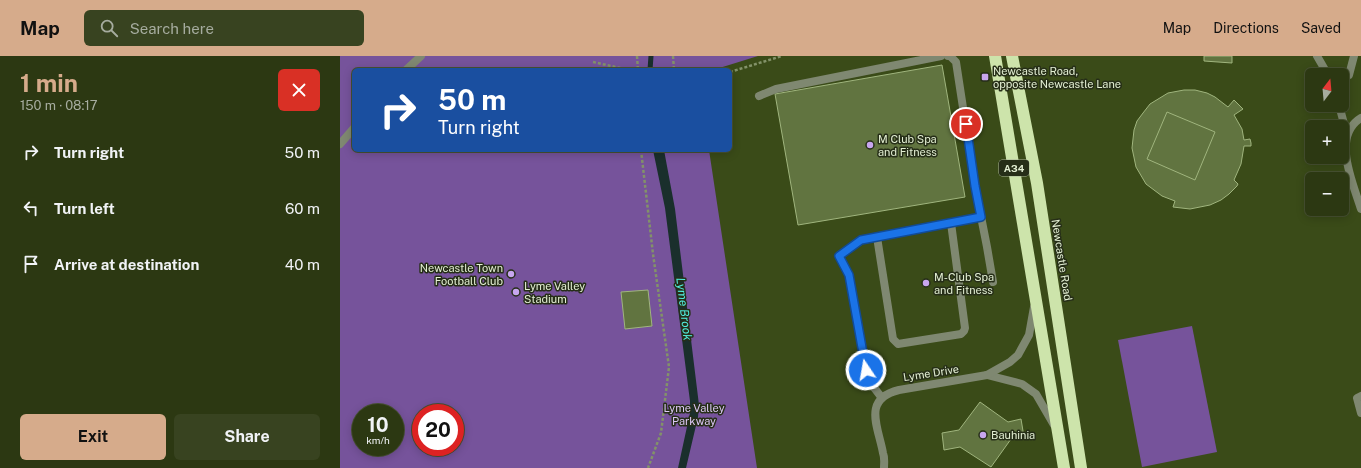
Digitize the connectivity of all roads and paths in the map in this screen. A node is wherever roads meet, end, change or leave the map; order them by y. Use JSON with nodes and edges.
{"nodes":[{"id":1,"x":421,"y":56,"type":"edge"},
{"id":2,"x":637,"y":56,"type":"edge"},
{"id":3,"x":673,"y":56,"type":"edge"},
{"id":4,"x":782,"y":56,"type":"edge"},
{"id":5,"x":941,"y":56,"type":"edge"},
{"id":6,"x":948,"y":56,"type":"edge"},
{"id":7,"x":995,"y":56,"type":"edge"},
{"id":8,"x":1012,"y":56,"type":"edge"},
{"id":9,"x":1317,"y":56,"type":"edge"},
{"id":10,"x":1354,"y":56,"type":"edge"},
{"id":11,"x":593,"y":62,"type":"dead end"},
{"id":12,"x":408,"y":68,"type":"edge"},
{"id":13,"x":620,"y":68,"type":"edge"},
{"id":14,"x":638,"y":68,"type":"edge"},
{"id":15,"x":674,"y":68,"type":"edge"},
{"id":16,"x":1324,"y":68,"type":"edge"},
{"id":17,"x":732,"y":71,"type":"edge"},
{"id":18,"x":1349,"y":75,"type":"dead end"},
{"id":19,"x":759,"y":96,"type":"dead end"},
{"id":20,"x":1361,"y":118,"type":"edge"},
{"id":21,"x":352,"y":130,"type":"edge"},
{"id":22,"x":1349,"y":132,"type":"edge"},
{"id":23,"x":340,"y":144,"type":"edge"},
{"id":24,"x":641,"y":152,"type":"edge"},
{"id":25,"x":1349,"y":164,"type":"edge"},
{"id":26,"x":1361,"y":209,"type":"edge"},
{"id":27,"x":981,"y":217,"type":"junction"},
{"id":28,"x":951,"y":223,"type":"junction"},
{"id":29,"x":877,"y":237,"type":"junction"},
{"id":30,"x":993,"y":282,"type":"dead end"},
{"id":31,"x":1035,"y":301,"type":"junction"},
{"id":32,"x":987,"y":375,"type":"junction"},
{"id":33,"x":1361,"y":396,"type":"edge"},
{"id":34,"x":882,"y":398,"type":"junction"},
{"id":35,"x":1361,"y":413,"type":"edge"},
{"id":36,"x":1058,"y":430,"type":"junction"},
{"id":37,"x":648,"y":468,"type":"edge"},
{"id":38,"x":884,"y":468,"type":"edge"},
{"id":39,"x":1064,"y":468,"type":"edge"},
{"id":40,"x":1081,"y":468,"type":"edge"}],
"edges":[{"from":1,"to":12,"type":"street"},
{"from":2,"to":14,"type":"path"},
{"from":3,"to":15,"type":"path"},
{"from":4,"to":17,"type":"path"},
{"from":5,"to":19,"type":"street"},
{"from":6,"to":27,"type":"street"},
{"from":7,"to":31,"type":"highway","number":"A34"},
{"from":8,"to":40,"type":"highway","name":"Newcastle Road","number":"A34"},
{"from":9,"to":16,"type":"street"},
{"from":10,"to":18,"type":"street"},
{"from":11,"to":13,"type":"path"},
{"from":20,"to":22,"type":"street"},
{"from":21,"to":23,"type":"street"},
{"from":24,"to":37,"type":"path"},
{"from":25,"to":26,"type":"street"},
{"from":27,"to":28,"type":"street"},
{"from":27,"to":30,"type":"street"},
{"from":28,"to":29,"type":"street"},
{"from":28,"to":29,"type":"street"},
{"from":29,"to":34,"type":"street"},
{"from":31,"to":32,"type":"street","name":"Lyme Drive"},
{"from":31,"to":36,"type":"highway","number":"A34"},
{"from":32,"to":34,"type":"street","name":"Lyme Drive"},
{"from":32,"to":36,"type":"street","name":"Lyme Drive"},
{"from":33,"to":35,"type":"street"},
{"from":34,"to":38,"type":"street"},
{"from":36,"to":39,"type":"highway","number":"A34"}]}
